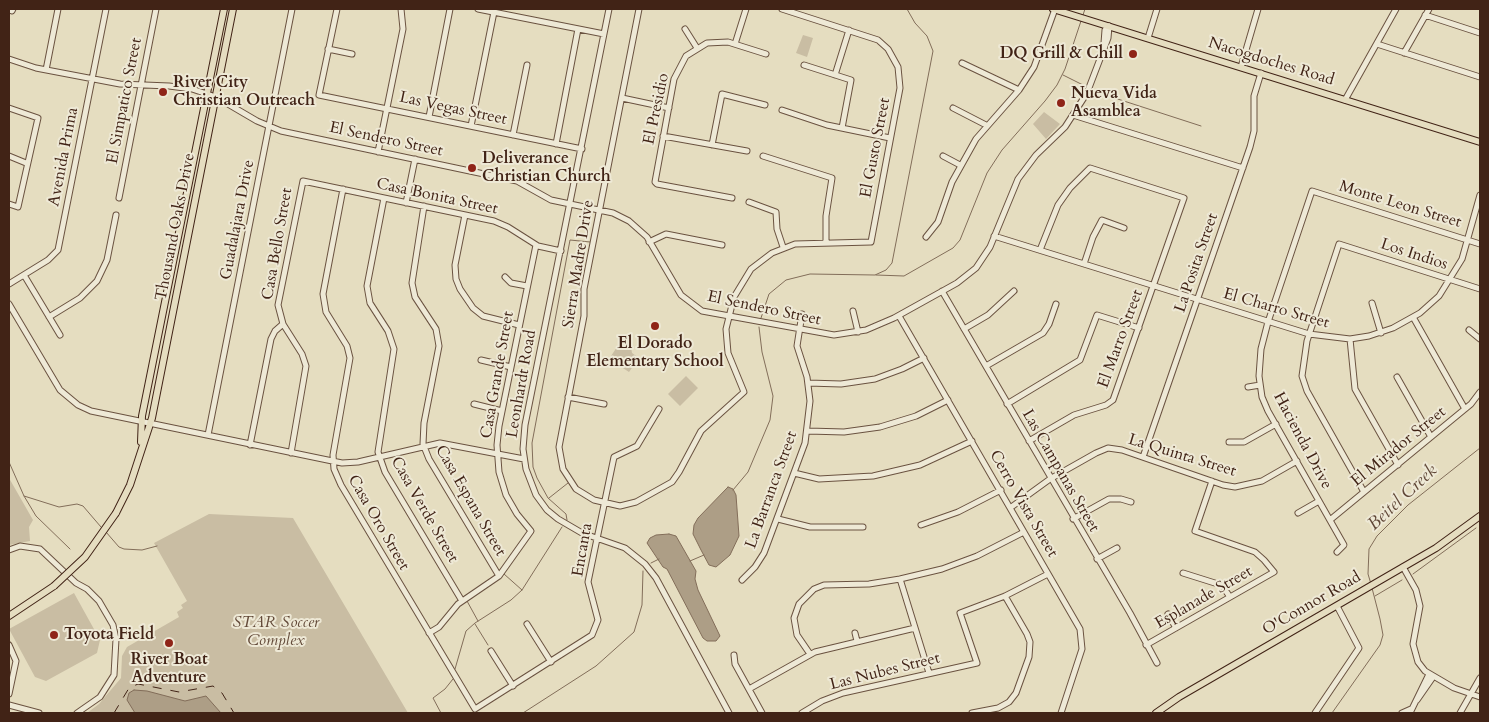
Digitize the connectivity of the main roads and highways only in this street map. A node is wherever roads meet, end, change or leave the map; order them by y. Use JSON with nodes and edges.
{"nodes":[{"id":1,"x":224,"y":9,"type":"edge"},
{"id":2,"x":233,"y":9,"type":"edge"},
{"id":3,"x":1054,"y":9,"type":"edge"},
{"id":4,"x":1480,"y":142,"type":"edge"},
{"id":5,"x":141,"y":449,"type":"junction"},
{"id":6,"x":1480,"y":516,"type":"edge"},
{"id":7,"x":9,"y":616,"type":"edge"},
{"id":8,"x":1156,"y":713,"type":"edge"}],
"edges":[{"from":1,"to":5,"type":"main road","name":"Thousand Oaks Drive"},
{"from":2,"to":5,"type":"main road","name":"Thousand Oaks Drive"},
{"from":3,"to":4,"type":"main road","name":"Nacogdoches Road"},
{"from":5,"to":7,"type":"main road","name":"Thousand Oaks Drive","bridge":true},
{"from":6,"to":8,"type":"main road","name":"O'Connor Road"}]}
